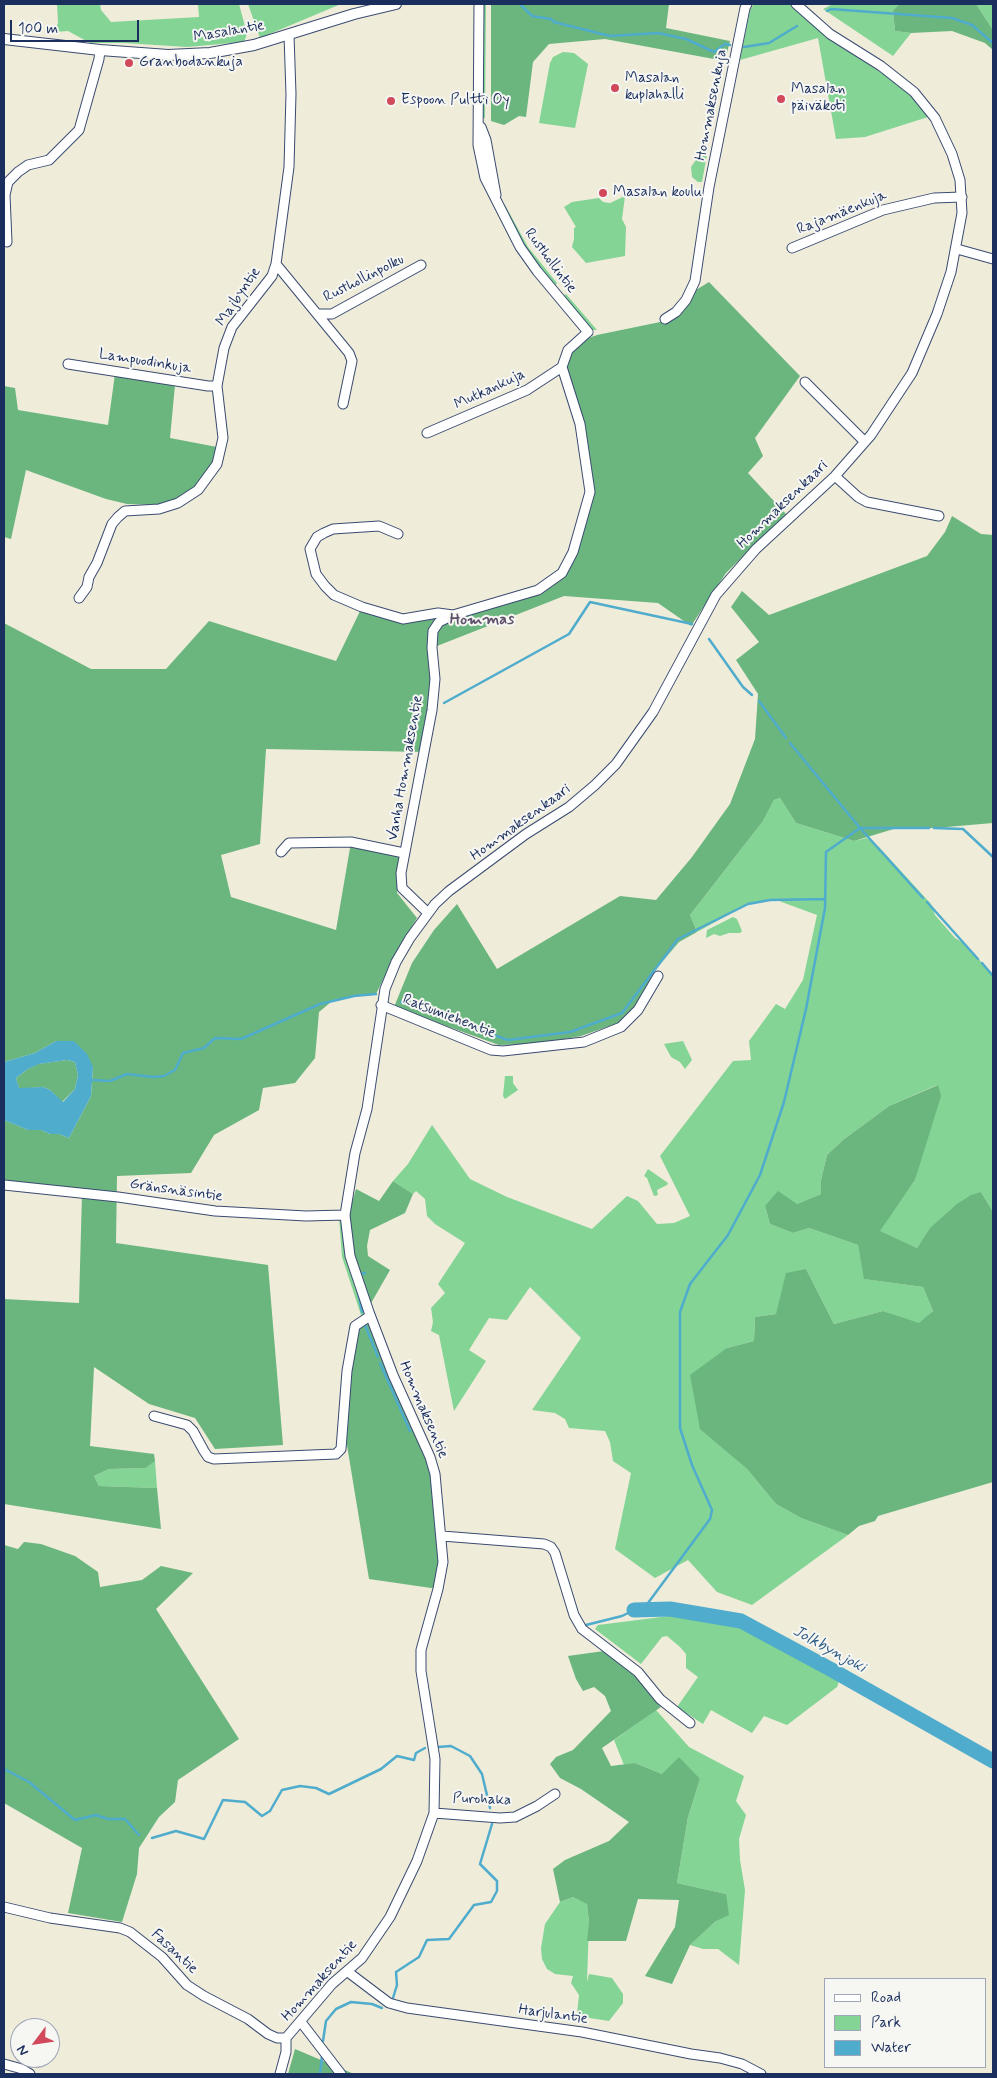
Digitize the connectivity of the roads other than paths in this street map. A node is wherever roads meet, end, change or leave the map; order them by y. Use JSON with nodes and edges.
{"nodes":[{"id":1,"x":396,"y":4,"type":"edge"},
{"id":2,"x":479,"y":4,"type":"edge"},
{"id":3,"x":747,"y":4,"type":"edge"},
{"id":4,"x":796,"y":4,"type":"edge"},
{"id":5,"x":289,"y":35,"type":"junction"},
{"id":6,"x":4,"y":38,"type":"edge"},
{"id":7,"x":100,"y":50,"type":"junction"},
{"id":8,"x":962,"y":197,"type":"junction"},
{"id":9,"x":7,"y":242,"type":"dead end"},
{"id":10,"x":792,"y":248,"type":"dead end"},
{"id":11,"x":957,"y":249,"type":"junction"},
{"id":12,"x":993,"y":259,"type":"edge"},
{"id":13,"x":276,"y":264,"type":"junction"},
{"id":14,"x":421,"y":265,"type":"dead end"},
{"id":15,"x":319,"y":314,"type":"junction"},
{"id":16,"x":665,"y":319,"type":"dead end"},
{"id":17,"x":68,"y":364,"type":"dead end"},
{"id":18,"x":562,"y":367,"type":"junction"},
{"id":19,"x":805,"y":382,"type":"dead end"},
{"id":20,"x":217,"y":386,"type":"junction"},
{"id":21,"x":343,"y":404,"type":"dead end"},
{"id":22,"x":428,"y":433,"type":"dead end"},
{"id":23,"x":865,"y":442,"type":"junction"},
{"id":24,"x":835,"y":476,"type":"junction"},
{"id":25,"x":939,"y":516,"type":"dead end"},
{"id":26,"x":398,"y":534,"type":"dead end"},
{"id":27,"x":79,"y":598,"type":"dead end"},
{"id":28,"x":453,"y":615,"type":"junction"},
{"id":29,"x":281,"y":852,"type":"dead end"},
{"id":30,"x":404,"y":853,"type":"junction"},
{"id":31,"x":428,"y":913,"type":"junction"},
{"id":32,"x":658,"y":976,"type":"dead end"},
{"id":33,"x":385,"y":989,"type":"joint"},
{"id":34,"x":381,"y":1005,"type":"junction"},
{"id":35,"x":4,"y":1185,"type":"edge"},
{"id":36,"x":345,"y":1214,"type":"junction"},
{"id":37,"x":370,"y":1316,"type":"junction"},
{"id":38,"x":154,"y":1416,"type":"dead end"},
{"id":39,"x":442,"y":1536,"type":"junction"},
{"id":40,"x":690,"y":1722,"type":"dead end"},
{"id":41,"x":554,"y":1794,"type":"dead end"},
{"id":42,"x":434,"y":1813,"type":"junction"},
{"id":43,"x":4,"y":1907,"type":"edge"},
{"id":44,"x":348,"y":1972,"type":"junction"},
{"id":45,"x":301,"y":2022,"type":"junction"},
{"id":46,"x":286,"y":2038,"type":"junction"},
{"id":47,"x":4,"y":2064,"type":"edge"},
{"id":48,"x":30,"y":2074,"type":"edge"},
{"id":49,"x":280,"y":2074,"type":"edge"},
{"id":50,"x":341,"y":2074,"type":"edge"},
{"id":51,"x":761,"y":2074,"type":"edge"}],
"edges":[{"from":1,"to":5,"type":"street","name":"Masalantie"},
{"from":2,"to":18,"type":"street","name":"Rusthollintie"},
{"from":3,"to":16,"type":"street","name":"Hommaksenkuja"},
{"from":4,"to":8,"type":"street","name":"Hommaksenkaari"},
{"from":5,"to":7,"type":"street","name":"Masalantie"},
{"from":5,"to":13,"type":"street","name":"Majbyntie"},
{"from":6,"to":7,"type":"street","name":"Masalantie"},
{"from":7,"to":9,"type":"street"},
{"from":8,"to":10,"type":"street","name":"Rajamäenkuja"},
{"from":8,"to":11,"type":"street","name":"Hommaksenkaari"},
{"from":11,"to":12,"type":"street"},
{"from":11,"to":23,"type":"street","name":"Hommaksenkaari"},
{"from":13,"to":15,"type":"street"},
{"from":13,"to":20,"type":"street","name":"Majbyntie"},
{"from":14,"to":15,"type":"street","name":"Rusthollinpolku"},
{"from":15,"to":21,"type":"street"},
{"from":17,"to":20,"type":"street","name":"Lampuodinkuja"},
{"from":18,"to":22,"type":"street","name":"Mutkankuja"},
{"from":18,"to":28,"type":"street","name":"Vanha Hommaksentie"},
{"from":19,"to":23,"type":"street"},
{"from":20,"to":27,"type":"street","name":"Majbyntie"},
{"from":23,"to":24,"type":"street","name":"Hommaksenkaari"},
{"from":24,"to":25,"type":"street"},
{"from":24,"to":31,"type":"street","name":"Hommaksenkaari"},
{"from":26,"to":28,"type":"street"},
{"from":28,"to":30,"type":"street","name":"Vanha Hommaksentie"},
{"from":29,"to":30,"type":"street"},
{"from":30,"to":31,"type":"street","name":"Vanha Hommaksentie"},
{"from":31,"to":33,"type":"street","name":"Hommaksenkaari"},
{"from":32,"to":34,"type":"street","name":"Ratsumiehentie"},
{"from":33,"to":34,"type":"street","name":"Hommaksentie"},
{"from":34,"to":36,"type":"street","name":"Hommaksentie"},
{"from":35,"to":36,"type":"street","name":"Gränsnäsintie"},
{"from":36,"to":37,"type":"street","name":"Hommaksentie"},
{"from":37,"to":38,"type":"street"},
{"from":37,"to":39,"type":"street","name":"Hommaksentie"},
{"from":39,"to":40,"type":"street"},
{"from":39,"to":42,"type":"street","name":"Hommaksentie"},
{"from":41,"to":42,"type":"street","name":"Purohaka"},
{"from":42,"to":44,"type":"street","name":"Hommaksentie"},
{"from":43,"to":46,"type":"street","name":"Fasantie"},
{"from":44,"to":45,"type":"street","name":"Hommaksentie"},
{"from":44,"to":51,"type":"street","name":"Harjulantie"},
{"from":45,"to":46,"type":"street","name":"Hommaksentie"},
{"from":45,"to":50,"type":"street"},
{"from":46,"to":49,"type":"street"},
{"from":47,"to":48,"type":"street"}]}
